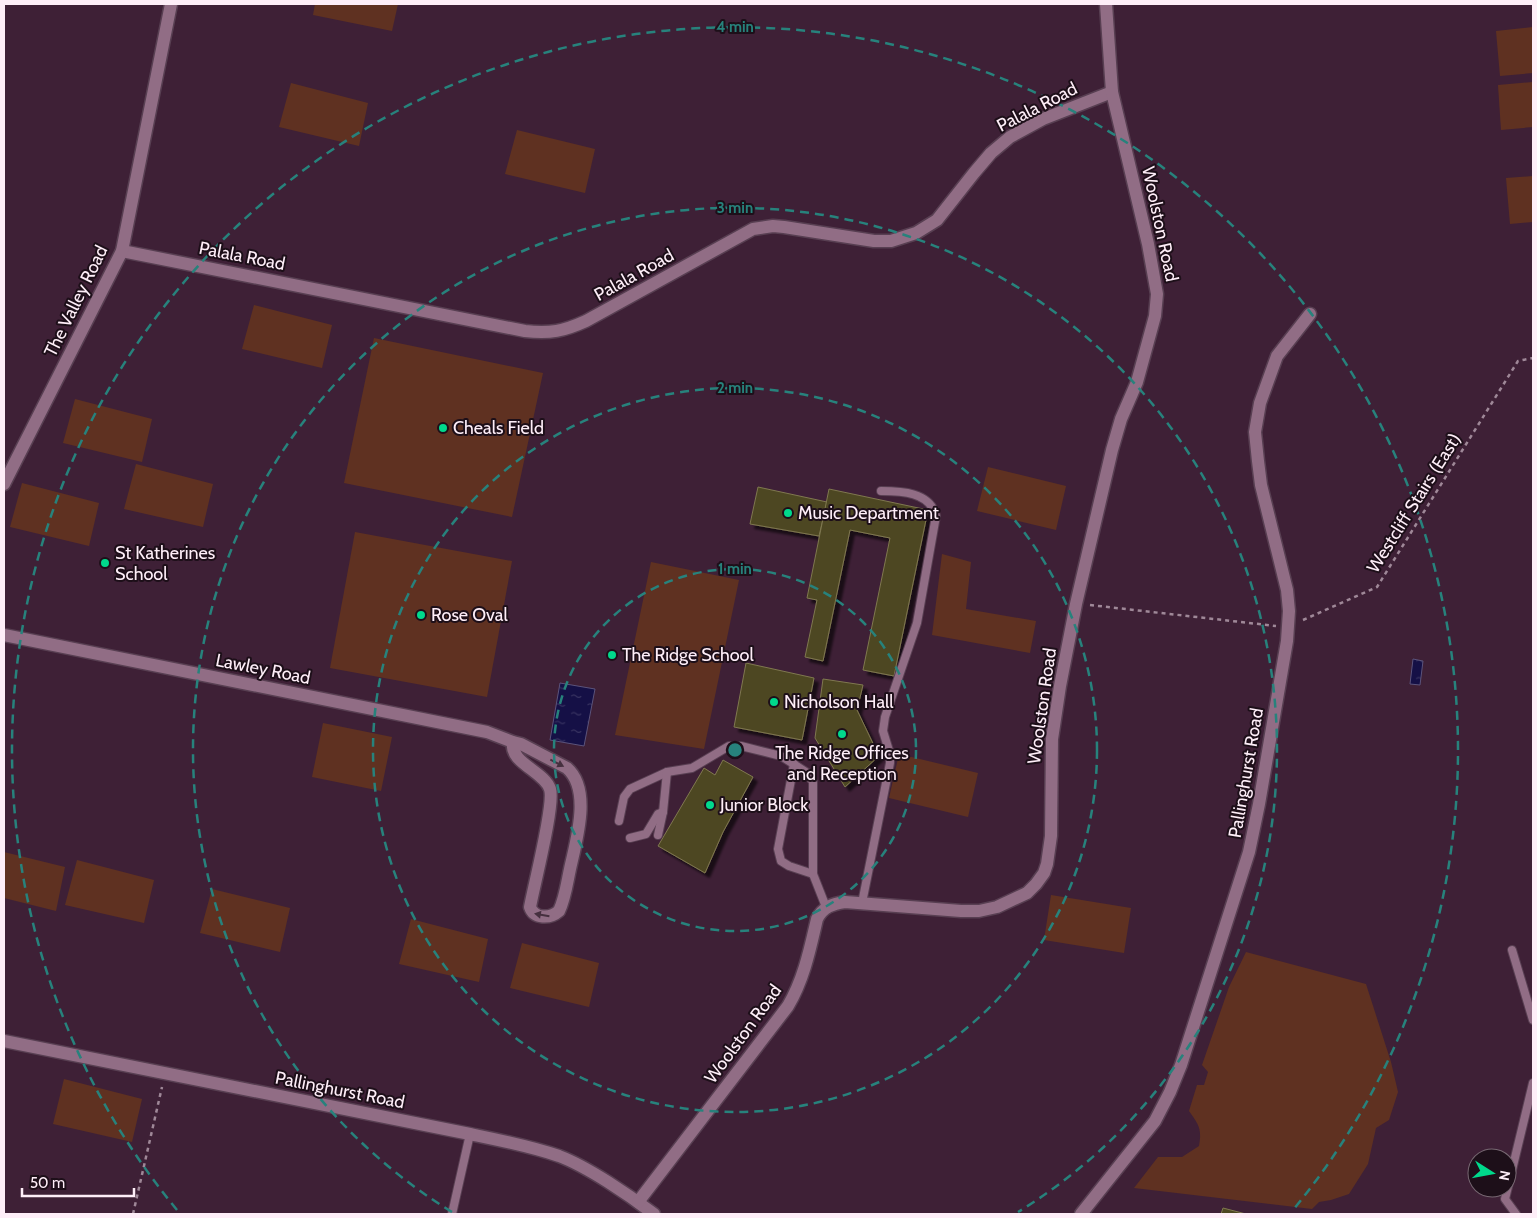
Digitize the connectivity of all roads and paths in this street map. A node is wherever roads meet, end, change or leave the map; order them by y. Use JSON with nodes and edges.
{"nodes":[{"id":1,"x":171,"y":4,"type":"edge"},
{"id":2,"x":1106,"y":4,"type":"edge"},
{"id":3,"x":1112,"y":92,"type":"junction"},
{"id":4,"x":122,"y":251,"type":"junction"},
{"id":5,"x":1310,"y":314,"type":"dead end"},
{"id":6,"x":1533,"y":358,"type":"edge"},
{"id":7,"x":4,"y":484,"type":"edge"},
{"id":8,"x":881,"y":491,"type":"dead end"},
{"id":9,"x":1076,"y":604,"type":"junction"},
{"id":10,"x":1288,"y":627,"type":"junction"},
{"id":11,"x":4,"y":635,"type":"edge"},
{"id":12,"x":513,"y":742,"type":"junction"},
{"id":13,"x":794,"y":764,"type":"junction"},
{"id":14,"x":667,"y":772,"type":"junction"},
{"id":15,"x":663,"y":812,"type":"junction"},
{"id":16,"x":619,"y":821,"type":"dead end"},
{"id":17,"x":658,"y":835,"type":"dead end"},
{"id":18,"x":630,"y":838,"type":"dead end"},
{"id":19,"x":813,"y":874,"type":"junction"},
{"id":20,"x":862,"y":903,"type":"junction"},
{"id":21,"x":826,"y":907,"type":"junction"},
{"id":22,"x":1512,"y":950,"type":"dead end"},
{"id":23,"x":1533,"y":1020,"type":"edge"},
{"id":24,"x":4,"y":1041,"type":"edge"},
{"id":25,"x":165,"y":1073,"type":"junction"},
{"id":26,"x":1533,"y":1083,"type":"edge"},
{"id":27,"x":470,"y":1134,"type":"junction"},
{"id":28,"x":638,"y":1202,"type":"junction"},
{"id":29,"x":133,"y":1214,"type":"edge"},
{"id":30,"x":452,"y":1214,"type":"edge"},
{"id":31,"x":654,"y":1214,"type":"edge"},
{"id":32,"x":1081,"y":1214,"type":"edge"},
{"id":33,"x":1516,"y":1214,"type":"edge"}],
"edges":[{"from":1,"to":4,"type":"street","name":"The Valley Road"},
{"from":2,"to":3,"type":"street","name":"Woolston Road"},
{"from":3,"to":4,"type":"street","name":"Palala Road"},
{"from":3,"to":9,"type":"street","name":"Woolston Road"},
{"from":4,"to":7,"type":"street","name":"The Valley Road"},
{"from":5,"to":10,"type":"street","name":"Pallinghurst Road"},
{"from":6,"to":10,"type":"path","name":"Westcliff Stairs (East)"},
{"from":8,"to":20,"type":"lane"},
{"from":9,"to":10,"type":"path"},
{"from":9,"to":20,"type":"street","name":"Woolston Road"},
{"from":10,"to":32,"type":"street","name":"Pallinghurst Road"},
{"from":11,"to":12,"type":"street","name":"Lawley Road"},
{"from":12,"to":12,"type":"street","name":"Lawley Road","one_way":true},
{"from":13,"to":14,"type":"lane"},
{"from":13,"to":19,"type":"lane"},
{"from":13,"to":19,"type":"lane"},
{"from":14,"to":15,"type":"lane"},
{"from":14,"to":16,"type":"lane"},
{"from":15,"to":17,"type":"lane"},
{"from":15,"to":18,"type":"lane"},
{"from":19,"to":21,"type":"lane"},
{"from":20,"to":21,"type":"street","name":"Woolston Road"},
{"from":21,"to":28,"type":"street","name":"Woolston Road"},
{"from":22,"to":23,"type":"lane"},
{"from":24,"to":25,"type":"street","name":"Pallinghurst Road"},
{"from":25,"to":27,"type":"street","name":"Pallinghurst Road"},
{"from":25,"to":29,"type":"path"},
{"from":26,"to":33,"type":"lane"},
{"from":27,"to":28,"type":"street","name":"Pallinghurst Road"},
{"from":27,"to":30,"type":"lane"},
{"from":28,"to":31,"type":"street","name":"Pallinghurst Road"}]}
